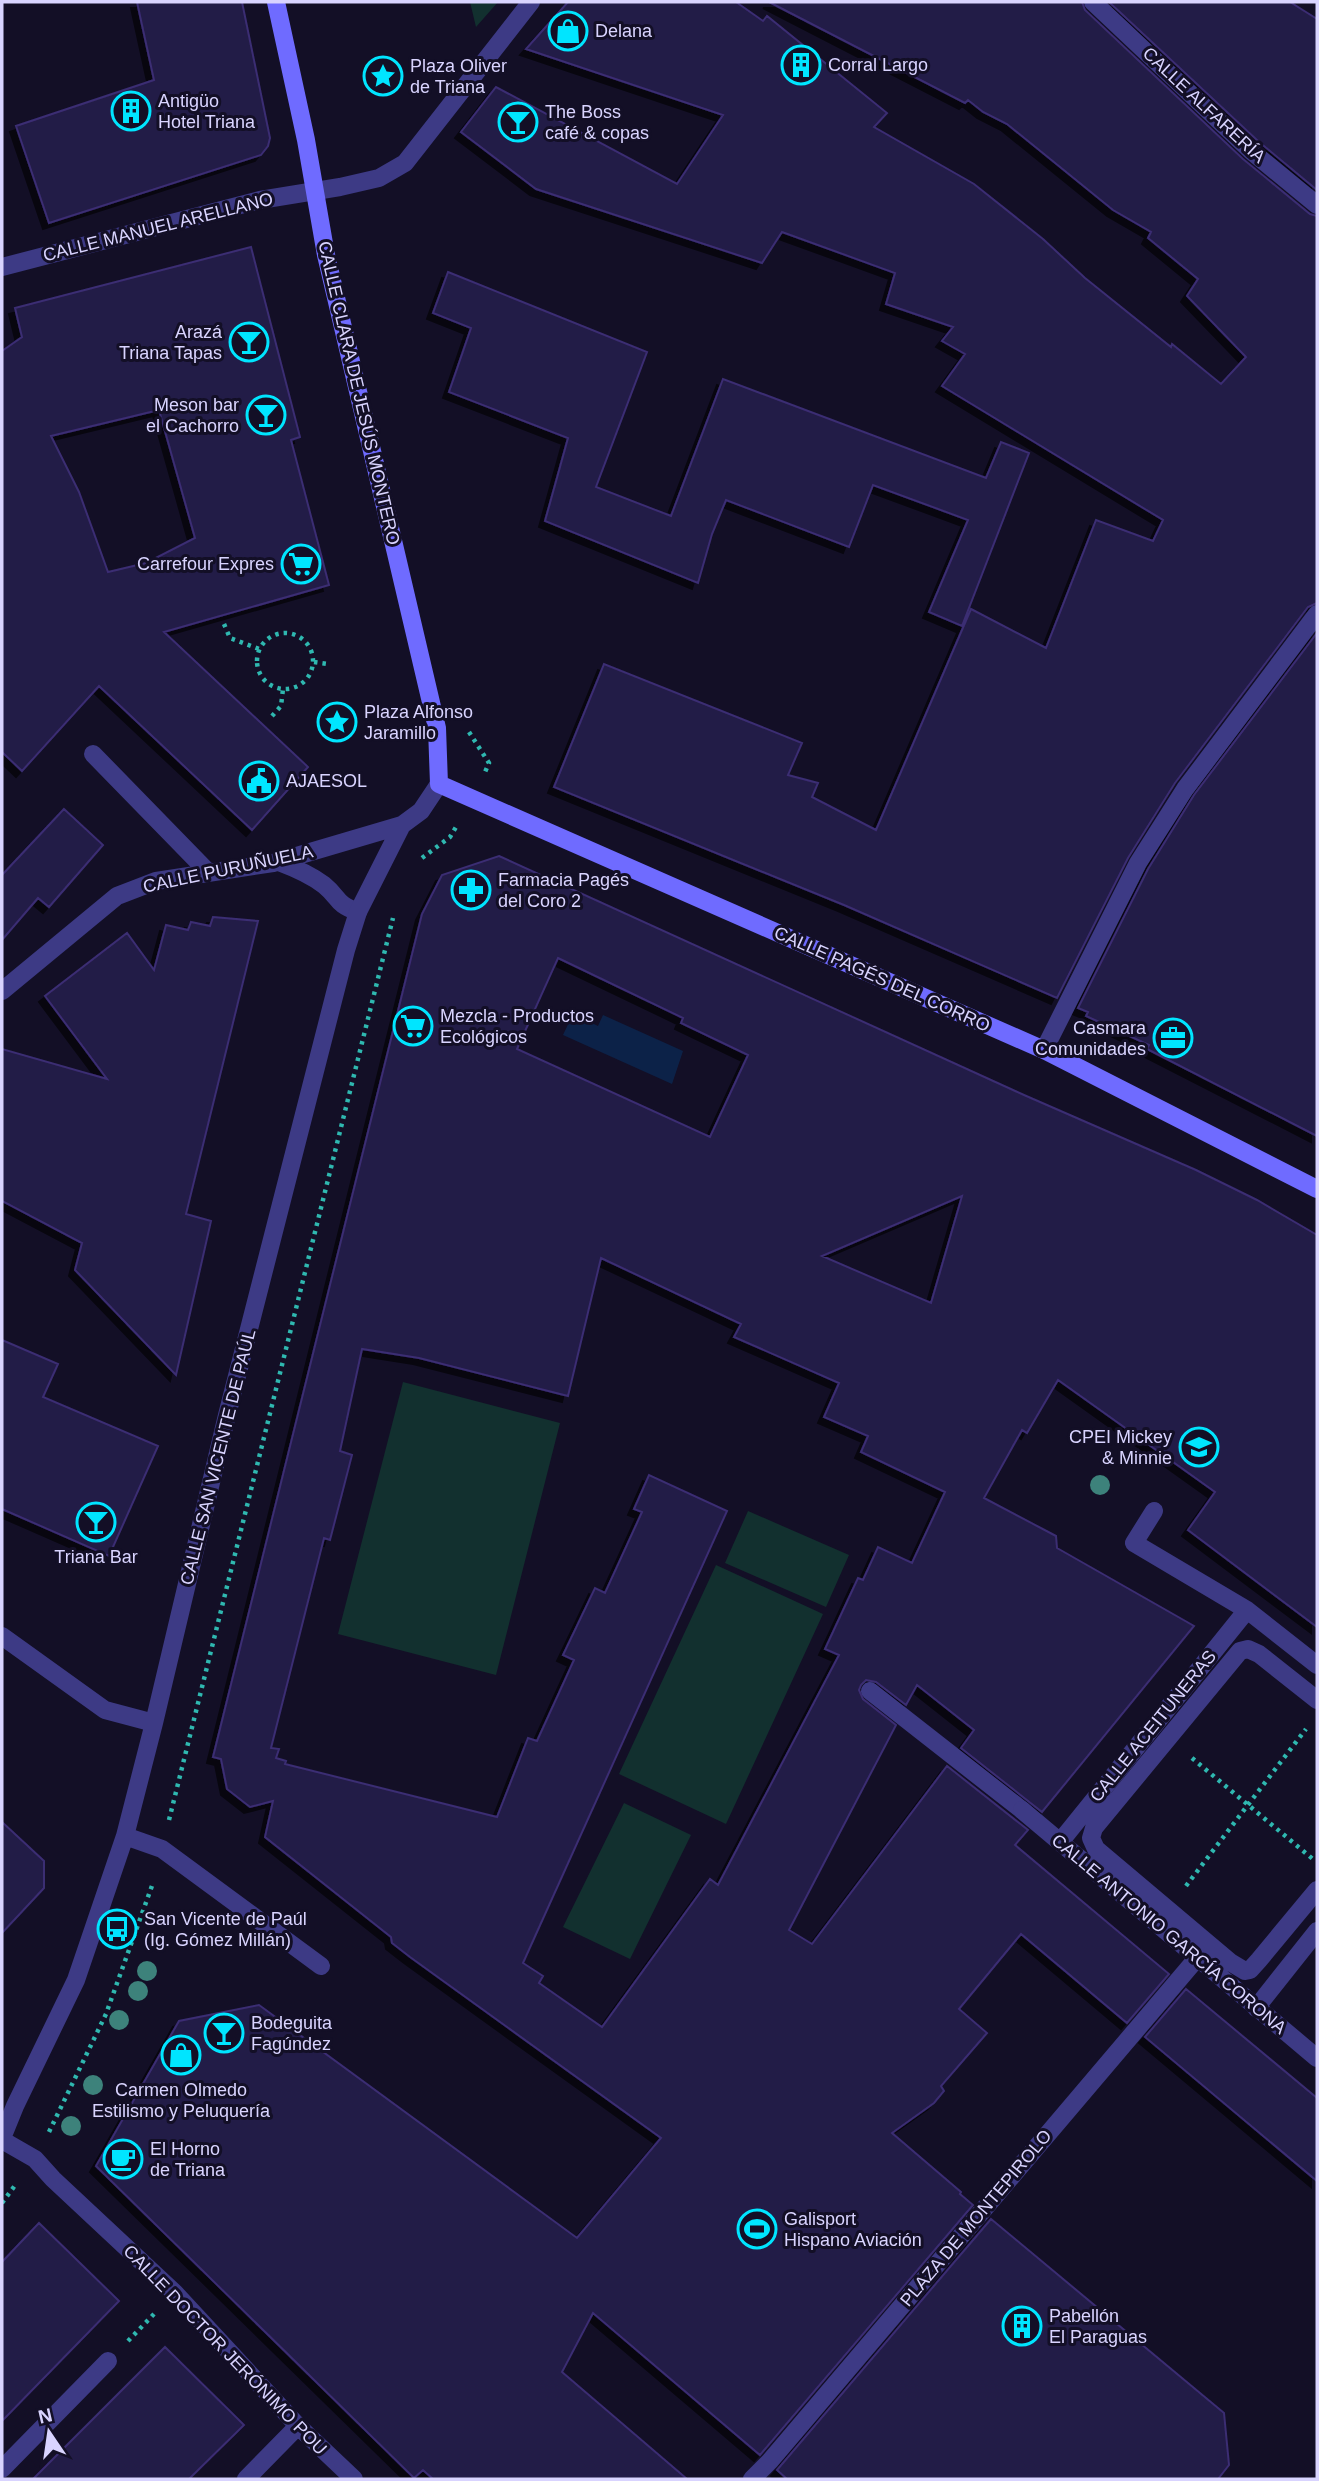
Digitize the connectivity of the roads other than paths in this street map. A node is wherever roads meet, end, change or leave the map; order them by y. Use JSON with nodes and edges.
{"nodes":[{"id":1,"x":276,"y":2,"type":"edge"},
{"id":2,"x":531,"y":2,"type":"edge"},
{"id":3,"x":1093,"y":2,"type":"edge"},
{"id":4,"x":315,"y":191,"type":"junction"},
{"id":5,"x":1317,"y":205,"type":"edge"},
{"id":6,"x":2,"y":267,"type":"edge"},
{"id":7,"x":1317,"y":614,"type":"edge"},
{"id":8,"x":93,"y":754,"type":"dead end"},
{"id":9,"x":439,"y":784,"type":"junction"},
{"id":10,"x":402,"y":825,"type":"junction"},
{"id":11,"x":279,"y":862,"type":"junction"},
{"id":12,"x":209,"y":873,"type":"junction"},
{"id":13,"x":358,"y":912,"type":"junction"},
{"id":14,"x":2,"y":990,"type":"edge"},
{"id":15,"x":1044,"y":1050,"type":"junction"},
{"id":16,"x":1317,"y":1189,"type":"edge"},
{"id":17,"x":1154,"y":1511,"type":"dead end"},
{"id":18,"x":1247,"y":1610,"type":"junction"},
{"id":19,"x":2,"y":1636,"type":"edge"},
{"id":20,"x":1317,"y":1665,"type":"edge"},
{"id":21,"x":870,"y":1691,"type":"dead end"},
{"id":22,"x":1317,"y":1700,"type":"edge"},
{"id":23,"x":154,"y":1723,"type":"junction"},
{"id":24,"x":125,"y":1836,"type":"junction"},
{"id":25,"x":1060,"y":1842,"type":"junction"},
{"id":26,"x":1317,"y":1890,"type":"edge"},
{"id":27,"x":1317,"y":1931,"type":"edge"},
{"id":28,"x":1198,"y":1957,"type":"junction"},
{"id":29,"x":321,"y":1966,"type":"dead end"},
{"id":30,"x":1256,"y":2008,"type":"junction"},
{"id":31,"x":1317,"y":2058,"type":"edge"},
{"id":32,"x":2,"y":2139,"type":"edge"},
{"id":33,"x":108,"y":2361,"type":"road end"},
{"id":34,"x":298,"y":2426,"type":"junction"},
{"id":35,"x":2,"y":2469,"type":"edge"},
{"id":36,"x":246,"y":2479,"type":"edge"},
{"id":37,"x":354,"y":2479,"type":"edge"},
{"id":38,"x":752,"y":2479,"type":"edge"}],
"edges":[{"from":1,"to":4,"type":"main road","name":"CALLE CLARA DE JESÚS MONTERO"},
{"from":2,"to":4,"type":"street","name":"CALLE MANUEL ARELLANO"},
{"from":3,"to":5,"type":"street","name":"CALLE ALFARERÍA"},
{"from":4,"to":6,"type":"street","name":"CALLE MANUEL ARELLANO"},
{"from":4,"to":9,"type":"main road","name":"CALLE CLARA DE JESÚS MONTERO"},
{"from":7,"to":15,"type":"street"},
{"from":8,"to":12,"type":"street"},
{"from":9,"to":10,"type":"street","name":"CALLE SAN VICENTE DE PAÚL"},
{"from":9,"to":15,"type":"main road","name":"CALLE PAGÉS DEL CORRO"},
{"from":10,"to":11,"type":"street","name":"CALLE PURUÑUELA"},
{"from":10,"to":13,"type":"street","name":"CALLE SAN VICENTE DE PAÚL"},
{"from":11,"to":12,"type":"street","name":"CALLE PURUÑUELA"},
{"from":11,"to":13,"type":"street"},
{"from":12,"to":14,"type":"street","name":"CALLE PURUÑUELA"},
{"from":13,"to":23,"type":"street","name":"CALLE SAN VICENTE DE PAÚL"},
{"from":15,"to":16,"type":"main road","name":"CALLE PAGÉS DEL CORRO"},
{"from":17,"to":18,"type":"street"},
{"from":18,"to":20,"type":"street"},
{"from":18,"to":25,"type":"street","name":"CALLE ACEITUNERAS"},
{"from":19,"to":23,"type":"street"},
{"from":21,"to":25,"type":"street","name":"CALLE ANTONIO GARCÍA CORONA"},
{"from":22,"to":26,"type":"street"},
{"from":23,"to":24,"type":"street","name":"CALLE SAN VICENTE DE PAÚL"},
{"from":24,"to":29,"type":"street"},
{"from":24,"to":32,"type":"street","name":"CALLE SAN VICENTE DE PAÚL"},
{"from":25,"to":28,"type":"street","name":"CALLE ANTONIO GARCÍA CORONA"},
{"from":27,"to":30,"type":"street"},
{"from":28,"to":30,"type":"street","name":"CALLE ANTONIO GARCÍA CORONA"},
{"from":28,"to":38,"type":"street","name":"PLAZA DE MONTEPIROLO"},
{"from":30,"to":31,"type":"street","name":"CALLE ANTONIO GARCÍA CORONA"},
{"from":32,"to":34,"type":"street","name":"CALLE DOCTOR JERÓNIMO POU"},
{"from":33,"to":35,"type":"street"},
{"from":34,"to":36,"type":"street"},
{"from":34,"to":37,"type":"street","name":"CALLE DOCTOR JERÓNIMO POU"}]}
